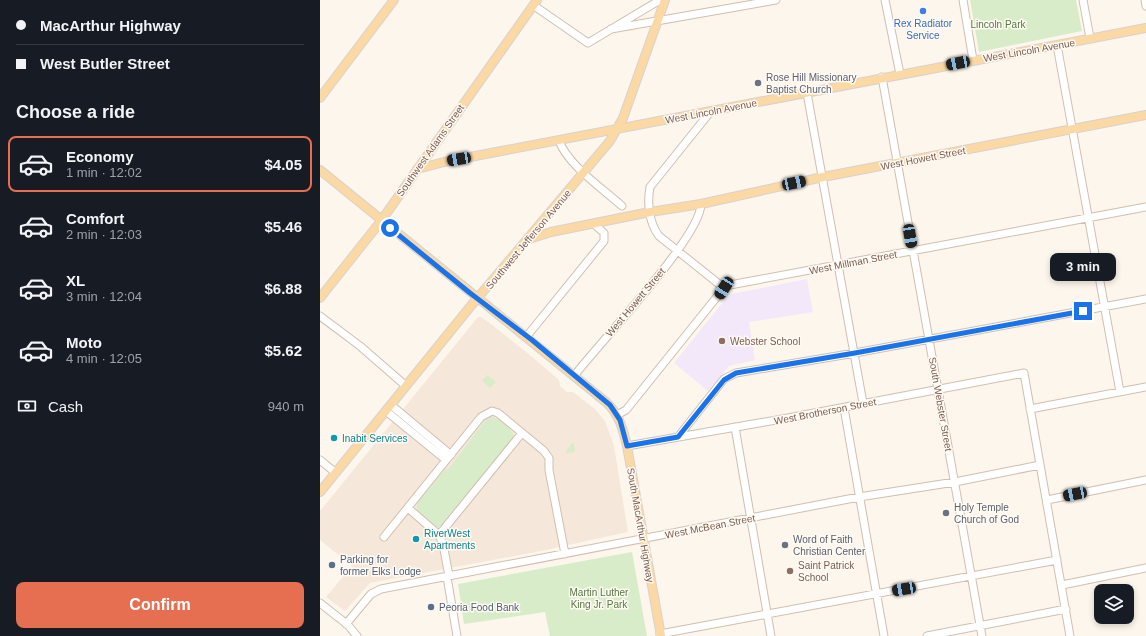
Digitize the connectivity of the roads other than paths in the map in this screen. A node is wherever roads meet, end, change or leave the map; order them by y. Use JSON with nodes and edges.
{"nodes":[{"id":1,"x":394,"y":0,"type":"edge"},
{"id":2,"x":660,"y":0,"type":"edge"},
{"id":3,"x":665,"y":0,"type":"edge"},
{"id":4,"x":776,"y":0,"type":"edge"},
{"id":5,"x":885,"y":0,"type":"edge"},
{"id":6,"x":963,"y":0,"type":"edge"},
{"id":7,"x":1084,"y":0,"type":"edge"},
{"id":8,"x":1145,"y":0,"type":"edge"},
{"id":9,"x":535,"y":3,"type":"edge"},
{"id":10,"x":1146,"y":6,"type":"edge"},
{"id":11,"x":657,"y":22,"type":"junction"},
{"id":12,"x":1146,"y":28,"type":"edge"},
{"id":13,"x":611,"y":29,"type":"junction"},
{"id":14,"x":1090,"y":38,"type":"junction"},
{"id":15,"x":1058,"y":45,"type":"junction"},
{"id":16,"x":973,"y":60,"type":"junction"},
{"id":17,"x":900,"y":74,"type":"junction"},
{"id":18,"x":882,"y":78,"type":"junction"},
{"id":19,"x":807,"y":92,"type":"junction"},
{"id":20,"x":320,"y":98,"type":"edge"},
{"id":21,"x":711,"y":111,"type":"junction"},
{"id":22,"x":1146,"y":115,"type":"edge"},
{"id":23,"x":1073,"y":129,"type":"junction"},
{"id":24,"x":617,"y":130,"type":"junction"},
{"id":25,"x":559,"y":141,"type":"junction"},
{"id":26,"x":897,"y":163,"type":"junction"},
{"id":27,"x":417,"y":169,"type":"junction"},
{"id":28,"x":320,"y":170,"type":"edge"},
{"id":29,"x":584,"y":173,"type":"junction"},
{"id":30,"x":823,"y":177,"type":"junction"},
{"id":31,"x":701,"y":204,"type":"junction"},
{"id":32,"x":622,"y":206,"type":"dead end"},
{"id":33,"x":1146,"y":207,"type":"edge"},
{"id":34,"x":650,"y":212,"type":"junction"},
{"id":35,"x":1090,"y":218,"type":"junction"},
{"id":36,"x":381,"y":220,"type":"junction"},
{"id":37,"x":594,"y":224,"type":"junction"},
{"id":38,"x":529,"y":239,"type":"junction"},
{"id":39,"x":678,"y":251,"type":"junction"},
{"id":40,"x":913,"y":251,"type":"junction"},
{"id":41,"x":839,"y":265,"type":"junction"},
{"id":42,"x":724,"y":288,"type":"junction"},
{"id":43,"x":320,"y":298,"type":"edge"},
{"id":44,"x":478,"y":299,"type":"junction"},
{"id":45,"x":1146,"y":299,"type":"edge"},
{"id":46,"x":1105,"y":307,"type":"junction"},
{"id":47,"x":320,"y":316,"type":"edge"},
{"id":48,"x":526,"y":336,"type":"junction"},
{"id":49,"x":929,"y":339,"type":"junction"},
{"id":50,"x":855,"y":353,"type":"junction"},
{"id":51,"x":574,"y":376,"type":"junction"},
{"id":52,"x":406,"y":386,"type":"junction"},
{"id":53,"x":1146,"y":387,"type":"edge"},
{"id":54,"x":938,"y":390,"type":"junction"},
{"id":55,"x":1120,"y":392,"type":"junction"},
{"id":56,"x":863,"y":403,"type":"junction"},
{"id":57,"x":388,"y":408,"type":"junction"},
{"id":58,"x":844,"y":408,"type":"junction"},
{"id":59,"x":1030,"y":409,"type":"junction"},
{"id":60,"x":618,"y":415,"type":"junction"},
{"id":61,"x":735,"y":427,"type":"junction"},
{"id":62,"x":522,"y":433,"type":"junction"},
{"id":63,"x":678,"y":437,"type":"junction"},
{"id":64,"x":627,"y":446,"type":"junction"},
{"id":65,"x":448,"y":457,"type":"junction"},
{"id":66,"x":320,"y":460,"type":"edge"},
{"id":67,"x":1040,"y":465,"type":"junction"},
{"id":68,"x":336,"y":473,"type":"junction"},
{"id":69,"x":1146,"y":480,"type":"edge"},
{"id":70,"x":955,"y":482,"type":"junction"},
{"id":71,"x":320,"y":492,"type":"edge"},
{"id":72,"x":859,"y":497,"type":"junction"},
{"id":73,"x":1047,"y":500,"type":"junction"},
{"id":74,"x":408,"y":508,"type":"junction"},
{"id":75,"x":749,"y":518,"type":"junction"},
{"id":76,"x":439,"y":535,"type":"junction"},
{"id":77,"x":384,"y":537,"type":"dead end"},
{"id":78,"x":643,"y":539,"type":"junction"},
{"id":79,"x":565,"y":554,"type":"junction"},
{"id":80,"x":1057,"y":560,"type":"junction"},
{"id":81,"x":1146,"y":568,"type":"edge"},
{"id":82,"x":448,"y":576,"type":"junction"},
{"id":83,"x":971,"y":576,"type":"junction"},
{"id":84,"x":1062,"y":584,"type":"junction"},
{"id":85,"x":876,"y":594,"type":"junction"},
{"id":86,"x":320,"y":603,"type":"edge"},
{"id":87,"x":1066,"y":609,"type":"junction"},
{"id":88,"x":767,"y":614,"type":"junction"},
{"id":89,"x":346,"y":624,"type":"junction"},
{"id":90,"x":980,"y":626,"type":"junction"},
{"id":91,"x":354,"y":635,"type":"edge"},
{"id":92,"x":660,"y":635,"type":"edge"},
{"id":93,"x":457,"y":636,"type":"edge"},
{"id":94,"x":771,"y":636,"type":"edge"},
{"id":95,"x":884,"y":636,"type":"edge"},
{"id":96,"x":927,"y":636,"type":"edge"},
{"id":97,"x":982,"y":636,"type":"edge"},
{"id":98,"x":1070,"y":636,"type":"edge"}],
"edges":[{"from":1,"to":20,"type":"main road"},
{"from":2,"to":13,"type":"street"},
{"from":3,"to":11,"type":"main road","name":"Southwest Jefferson Avenue"},
{"from":4,"to":11,"type":"street"},
{"from":5,"to":17,"type":"street"},
{"from":6,"to":16,"type":"street"},
{"from":7,"to":14,"type":"street"},
{"from":8,"to":10,"type":"street"},
{"from":9,"to":13,"type":"street"},
{"from":9,"to":27,"type":"main road","name":"Southwest Adams Street"},
{"from":11,"to":13,"type":"street"},
{"from":11,"to":24,"type":"main road","name":"Southwest Jefferson Avenue"},
{"from":12,"to":14,"type":"main road","name":"West Lincoln Avenue"},
{"from":14,"to":15,"type":"main road","name":"West Lincoln Avenue"},
{"from":15,"to":16,"type":"main road","name":"West Lincoln Avenue"},
{"from":15,"to":23,"type":"street"},
{"from":16,"to":17,"type":"main road","name":"West Lincoln Avenue"},
{"from":17,"to":18,"type":"main road","name":"West Lincoln Avenue"},
{"from":18,"to":19,"type":"main road","name":"West Lincoln Avenue"},
{"from":18,"to":26,"type":"street","name":"South Webster Street"},
{"from":19,"to":21,"type":"main road","name":"West Lincoln Avenue"},
{"from":19,"to":30,"type":"street"},
{"from":21,"to":24,"type":"main road","name":"West Lincoln Avenue"},
{"from":21,"to":34,"type":"street"},
{"from":22,"to":23,"type":"main road","name":"West Howett Street"},
{"from":23,"to":26,"type":"main road","name":"West Howett Street"},
{"from":23,"to":35,"type":"street"},
{"from":24,"to":25,"type":"main road","name":"West Lincoln Avenue"},
{"from":24,"to":29,"type":"main road","name":"Southwest Jefferson Avenue"},
{"from":25,"to":27,"type":"main road","name":"West Lincoln Avenue"},
{"from":25,"to":29,"type":"street"},
{"from":26,"to":30,"type":"main road","name":"West Howett Street"},
{"from":26,"to":40,"type":"street","name":"South Webster Street"},
{"from":27,"to":36,"type":"main road","name":"Southwest Adams Street"},
{"from":28,"to":36,"type":"main road"},
{"from":29,"to":32,"type":"street"},
{"from":29,"to":38,"type":"main road","name":"Southwest Jefferson Avenue"},
{"from":30,"to":31,"type":"main road","name":"West Howett Street"},
{"from":30,"to":41,"type":"street"},
{"from":31,"to":34,"type":"main road","name":"West Howett Street"},
{"from":31,"to":39,"type":"street","name":"West Howett Street"},
{"from":33,"to":35,"type":"street","name":"West Millman Street"},
{"from":34,"to":37,"type":"main road","name":"West Howett Street"},
{"from":34,"to":39,"type":"street"},
{"from":35,"to":40,"type":"street","name":"West Millman Street"},
{"from":35,"to":46,"type":"street"},
{"from":36,"to":43,"type":"main road","name":"Southwest Adams Street"},
{"from":36,"to":44,"type":"main road"},
{"from":37,"to":38,"type":"main road","name":"West Howett Street"},
{"from":37,"to":48,"type":"street"},
{"from":38,"to":44,"type":"main road","name":"Southwest Jefferson Avenue"},
{"from":39,"to":42,"type":"street"},
{"from":39,"to":51,"type":"street","name":"West Howett Street"},
{"from":40,"to":41,"type":"street","name":"West Millman Street"},
{"from":40,"to":49,"type":"street","name":"South Webster Street"},
{"from":41,"to":42,"type":"street","name":"West Millman Street"},
{"from":41,"to":50,"type":"street"},
{"from":42,"to":60,"type":"street"},
{"from":44,"to":48,"type":"main road"},
{"from":44,"to":52,"type":"main road","name":"Southwest Jefferson Avenue"},
{"from":45,"to":46,"type":"street"},
{"from":46,"to":49,"type":"street"},
{"from":46,"to":55,"type":"street"},
{"from":47,"to":52,"type":"street"},
{"from":48,"to":51,"type":"main road"},
{"from":49,"to":50,"type":"street"},
{"from":49,"to":54,"type":"street","name":"South Webster Street"},
{"from":50,"to":56,"type":"street"},
{"from":50,"to":63,"type":"street"},
{"from":51,"to":60,"type":"main road"},
{"from":52,"to":57,"type":"main road","name":"Southwest Jefferson Avenue"},
{"from":53,"to":55,"type":"street"},
{"from":54,"to":56,"type":"street","name":"West Brotherson Street"},
{"from":54,"to":59,"type":"street","name":"West Brotherson Street"},
{"from":54,"to":70,"type":"street","name":"South Webster Street"},
{"from":55,"to":59,"type":"street"},
{"from":56,"to":58,"type":"street","name":"West Brotherson Street"},
{"from":57,"to":65,"type":"street"},
{"from":57,"to":68,"type":"main road","name":"Southwest Jefferson Avenue"},
{"from":58,"to":61,"type":"street","name":"West Brotherson Street"},
{"from":58,"to":72,"type":"street"},
{"from":59,"to":67,"type":"street"},
{"from":60,"to":64,"type":"main road","name":"South MacArthur Highway"},
{"from":61,"to":63,"type":"street","name":"West Brotherson Street"},
{"from":61,"to":75,"type":"street"},
{"from":62,"to":65,"type":"street"},
{"from":62,"to":76,"type":"street"},
{"from":62,"to":79,"type":"street"},
{"from":63,"to":64,"type":"street","name":"West Brotherson Street"},
{"from":64,"to":78,"type":"main road","name":"South MacArthur Highway"},
{"from":65,"to":74,"type":"street"},
{"from":66,"to":68,"type":"street"},
{"from":67,"to":70,"type":"street","name":"West McBean Street"},
{"from":67,"to":73,"type":"street"},
{"from":68,"to":71,"type":"main road","name":"Southwest Jefferson Avenue"},
{"from":69,"to":73,"type":"street"},
{"from":70,"to":72,"type":"street","name":"West McBean Street"},
{"from":70,"to":83,"type":"street","name":"South Webster Street"},
{"from":72,"to":75,"type":"street","name":"West McBean Street"},
{"from":72,"to":85,"type":"street"},
{"from":73,"to":80,"type":"street"},
{"from":74,"to":76,"type":"street"},
{"from":74,"to":77,"type":"street"},
{"from":75,"to":78,"type":"street","name":"West McBean Street"},
{"from":75,"to":88,"type":"street"},
{"from":76,"to":82,"type":"street"},
{"from":78,"to":79,"type":"street","name":"West McBean Street"},
{"from":78,"to":92,"type":"main road","name":"South MacArthur Highway"},
{"from":79,"to":82,"type":"street","name":"West McBean Street"},
{"from":80,"to":83,"type":"street"},
{"from":80,"to":84,"type":"street"},
{"from":81,"to":84,"type":"street"},
{"from":82,"to":89,"type":"street","name":"West McBean Street"},
{"from":82,"to":93,"type":"street"},
{"from":83,"to":85,"type":"street"},
{"from":83,"to":90,"type":"street","name":"South Webster Street"},
{"from":84,"to":87,"type":"street"},
{"from":85,"to":88,"type":"street"},
{"from":85,"to":95,"type":"street"},
{"from":86,"to":89,"type":"street"},
{"from":87,"to":90,"type":"street"},
{"from":87,"to":98,"type":"street"},
{"from":88,"to":92,"type":"street"},
{"from":88,"to":94,"type":"street"},
{"from":89,"to":91,"type":"street"},
{"from":90,"to":96,"type":"street"},
{"from":90,"to":97,"type":"street","name":"South Webster Street"}]}
